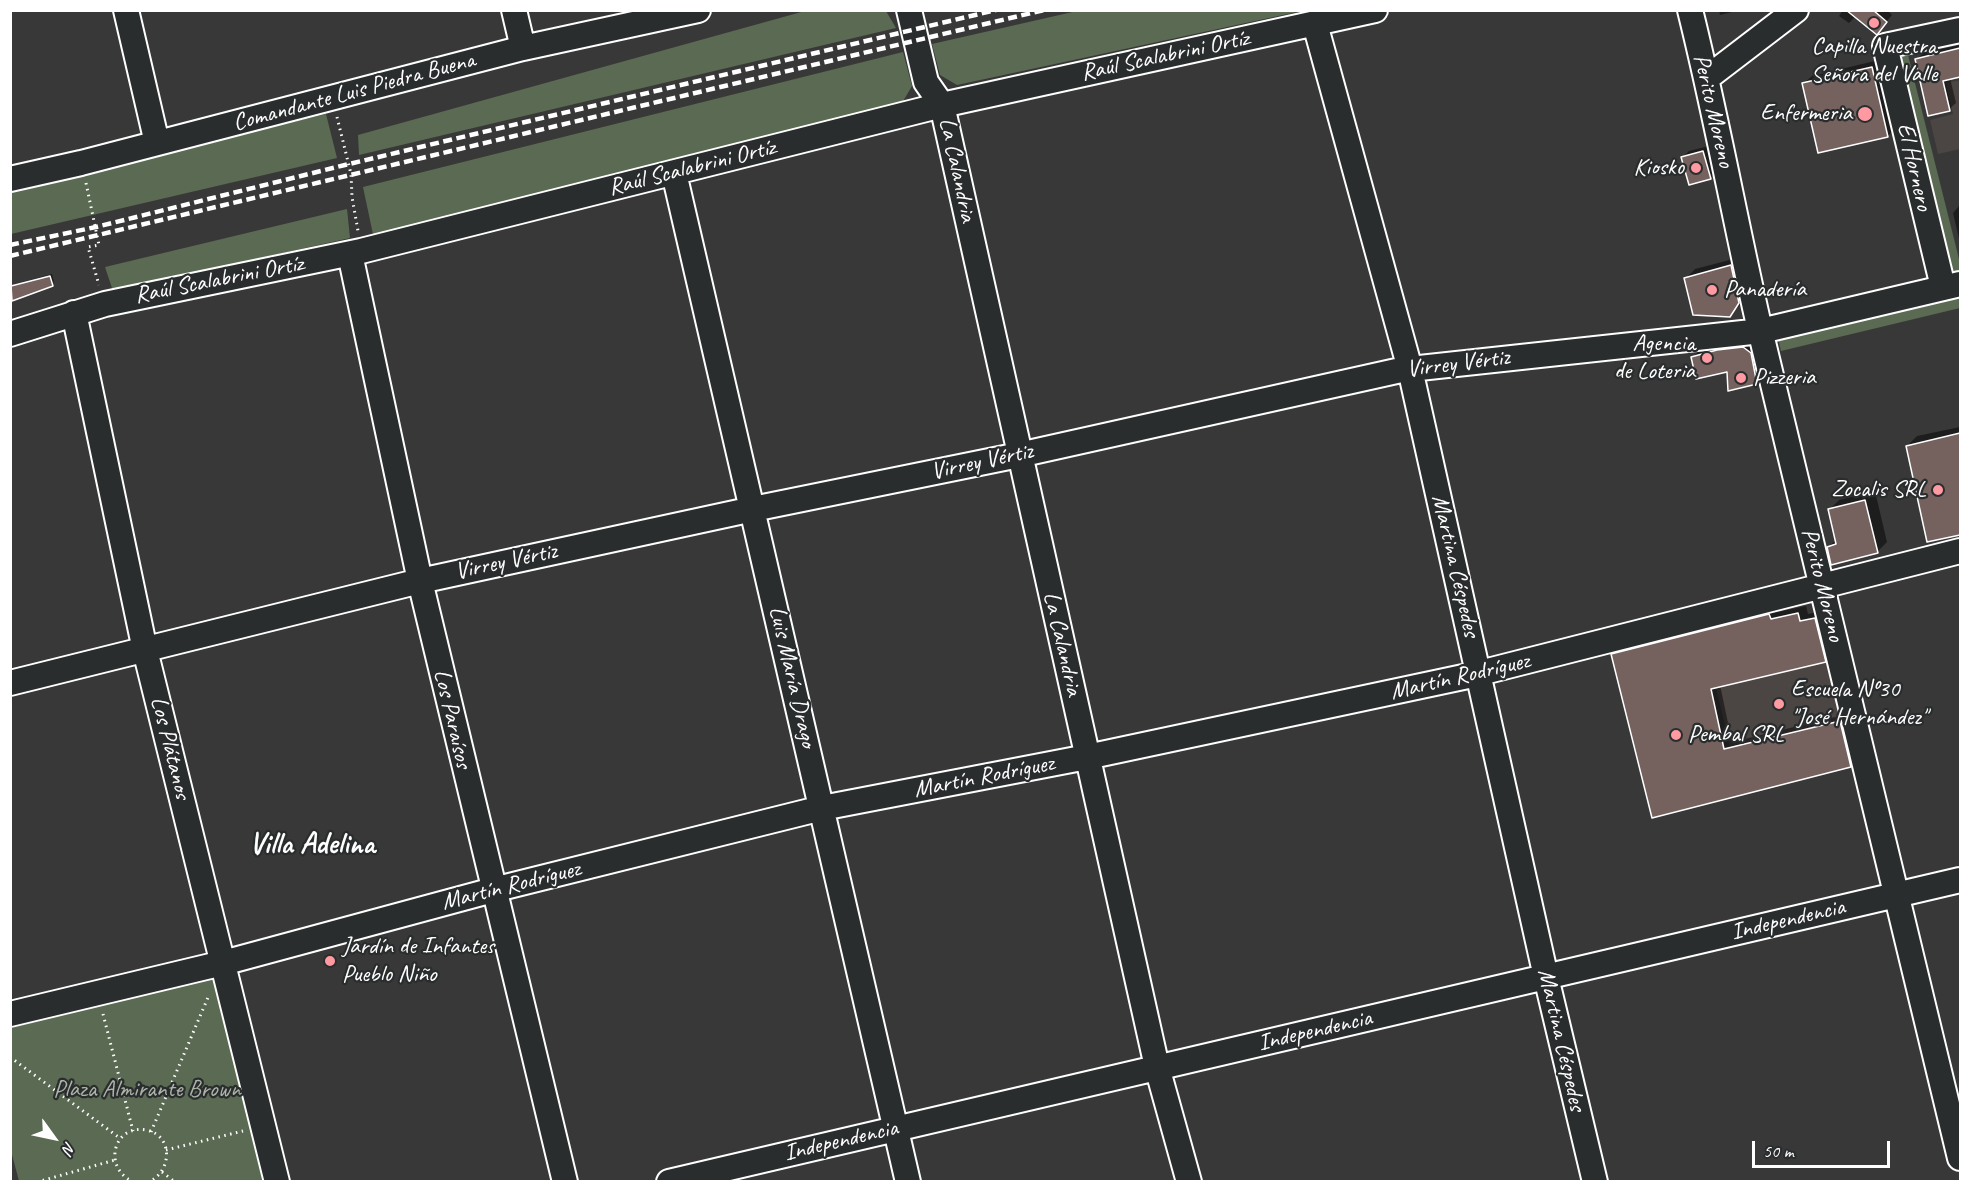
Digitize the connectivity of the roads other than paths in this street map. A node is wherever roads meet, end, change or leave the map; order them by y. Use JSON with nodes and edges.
{"nodes":[{"id":1,"x":126,"y":10,"type":"edge"},
{"id":2,"x":514,"y":10,"type":"edge"},
{"id":3,"x":698,"y":10,"type":"edge"},
{"id":4,"x":909,"y":10,"type":"edge"},
{"id":5,"x":1375,"y":10,"type":"edge"},
{"id":6,"x":1690,"y":10,"type":"edge"},
{"id":7,"x":1796,"y":10,"type":"edge"},
{"id":8,"x":1315,"y":24,"type":"junction"},
{"id":9,"x":1960,"y":30,"type":"edge"},
{"id":10,"x":523,"y":48,"type":"junction"},
{"id":11,"x":1707,"y":78,"type":"junction"},
{"id":12,"x":942,"y":105,"type":"junction"},
{"id":13,"x":157,"y":143,"type":"junction"},
{"id":14,"x":674,"y":173,"type":"junction"},
{"id":15,"x":10,"y":179,"type":"edge"},
{"id":16,"x":356,"y":252,"type":"junction"},
{"id":17,"x":1952,"y":286,"type":"edge"},
{"id":18,"x":74,"y":313,"type":"junction"},
{"id":19,"x":1761,"y":331,"type":"junction"},
{"id":20,"x":10,"y":334,"type":"edge"},
{"id":21,"x":1410,"y":369,"type":"junction"},
{"id":22,"x":1019,"y":455,"type":"junction"},
{"id":23,"x":753,"y":509,"type":"junction"},
{"id":24,"x":1960,"y":551,"type":"edge"},
{"id":25,"x":420,"y":581,"type":"junction"},
{"id":26,"x":1822,"y":587,"type":"junction"},
{"id":27,"x":145,"y":650,"type":"junction"},
{"id":28,"x":1479,"y":673,"type":"junction"},
{"id":29,"x":10,"y":683,"type":"edge"},
{"id":30,"x":1087,"y":757,"type":"junction"},
{"id":31,"x":822,"y":808,"type":"junction"},
{"id":32,"x":1960,"y":880,"type":"edge"},
{"id":33,"x":493,"y":890,"type":"junction"},
{"id":34,"x":1899,"y":894,"type":"junction"},
{"id":35,"x":223,"y":963,"type":"junction"},
{"id":36,"x":1546,"y":977,"type":"junction"},
{"id":37,"x":10,"y":1014,"type":"edge"},
{"id":38,"x":1157,"y":1067,"type":"junction"},
{"id":39,"x":895,"y":1128,"type":"junction"},
{"id":40,"x":1960,"y":1158,"type":"edge"},
{"id":41,"x":277,"y":1182,"type":"edge"},
{"id":42,"x":565,"y":1182,"type":"edge"},
{"id":43,"x":669,"y":1182,"type":"edge"},
{"id":44,"x":908,"y":1182,"type":"edge"},
{"id":45,"x":1189,"y":1182,"type":"edge"},
{"id":46,"x":1595,"y":1182,"type":"edge"}],
"edges":[{"from":1,"to":13,"type":"street"},
{"from":2,"to":10,"type":"street"},
{"from":3,"to":10,"type":"street","name":"Comandante Luis Piedra Buena"},
{"from":4,"to":12,"type":"street"},
{"from":5,"to":8,"type":"street","name":"Raúl Scalabrini Ortíz"},
{"from":6,"to":11,"type":"street","name":"Perito Moreno"},
{"from":7,"to":11,"type":"street"},
{"from":8,"to":12,"type":"street","name":"Raúl Scalabrini Ortíz"},
{"from":8,"to":21,"type":"street","name":"Martina Céspedes"},
{"from":9,"to":17,"type":"street","name":"El Hornero"},
{"from":10,"to":13,"type":"street","name":"Comandante Luis Piedra Buena"},
{"from":11,"to":19,"type":"street","name":"Perito Moreno"},
{"from":12,"to":14,"type":"street","name":"Raúl Scalabrini Ortíz"},
{"from":12,"to":22,"type":"street","name":"La Calandria"},
{"from":13,"to":15,"type":"street","name":"Comandante Luis Piedra Buena"},
{"from":14,"to":16,"type":"street","name":"Raúl Scalabrini Ortíz"},
{"from":14,"to":23,"type":"street","name":"Luis María Drago"},
{"from":16,"to":18,"type":"street","name":"Raúl Scalabrini Ortíz"},
{"from":16,"to":25,"type":"street","name":"Los Paraísos"},
{"from":17,"to":19,"type":"street","name":"Virrey Vértiz"},
{"from":18,"to":20,"type":"street","name":"Raúl Scalabrini Ortíz"},
{"from":18,"to":27,"type":"street","name":"Los Plátanos"},
{"from":19,"to":21,"type":"street","name":"Virrey Vértiz"},
{"from":19,"to":26,"type":"street","name":"Perito Moreno"},
{"from":21,"to":22,"type":"street","name":"Virrey Vértiz"},
{"from":21,"to":28,"type":"street","name":"Martina Céspedes"},
{"from":22,"to":23,"type":"street","name":"Virrey Vértiz"},
{"from":22,"to":30,"type":"street","name":"La Calandria"},
{"from":23,"to":25,"type":"street","name":"Virrey Vértiz"},
{"from":23,"to":31,"type":"street","name":"Luis María Drago"},
{"from":24,"to":26,"type":"street","name":"Martín Rodríguez"},
{"from":25,"to":27,"type":"street","name":"Virrey Vértiz"},
{"from":25,"to":33,"type":"street","name":"Los Paraísos"},
{"from":26,"to":28,"type":"street","name":"Martín Rodríguez"},
{"from":26,"to":34,"type":"street","name":"Perito Moreno"},
{"from":27,"to":29,"type":"street","name":"Virrey Vértiz"},
{"from":27,"to":35,"type":"street","name":"Los Plátanos"},
{"from":28,"to":30,"type":"street","name":"Martín Rodríguez"},
{"from":28,"to":36,"type":"street","name":"Martina Céspedes"},
{"from":30,"to":31,"type":"street","name":"Martín Rodríguez"},
{"from":30,"to":38,"type":"street","name":"La Calandria"},
{"from":31,"to":33,"type":"street","name":"Martín Rodríguez"},
{"from":31,"to":39,"type":"street","name":"Luis María Drago"},
{"from":32,"to":34,"type":"street","name":"Independencia"},
{"from":33,"to":35,"type":"street","name":"Martín Rodríguez"},
{"from":33,"to":42,"type":"street","name":"Los Paraísos"},
{"from":34,"to":36,"type":"street","name":"Independencia"},
{"from":34,"to":40,"type":"street","name":"Perito Moreno"},
{"from":35,"to":37,"type":"street","name":"Martín Rodríguez"},
{"from":35,"to":41,"type":"street","name":"Los Plátanos"},
{"from":36,"to":38,"type":"street","name":"Independencia"},
{"from":36,"to":46,"type":"street","name":"Martina Céspedes"},
{"from":38,"to":39,"type":"street","name":"Independencia"},
{"from":38,"to":45,"type":"street","name":"La Calandria"},
{"from":39,"to":43,"type":"street","name":"Independencia"},
{"from":39,"to":44,"type":"street","name":"Luis María Drago"}]}
